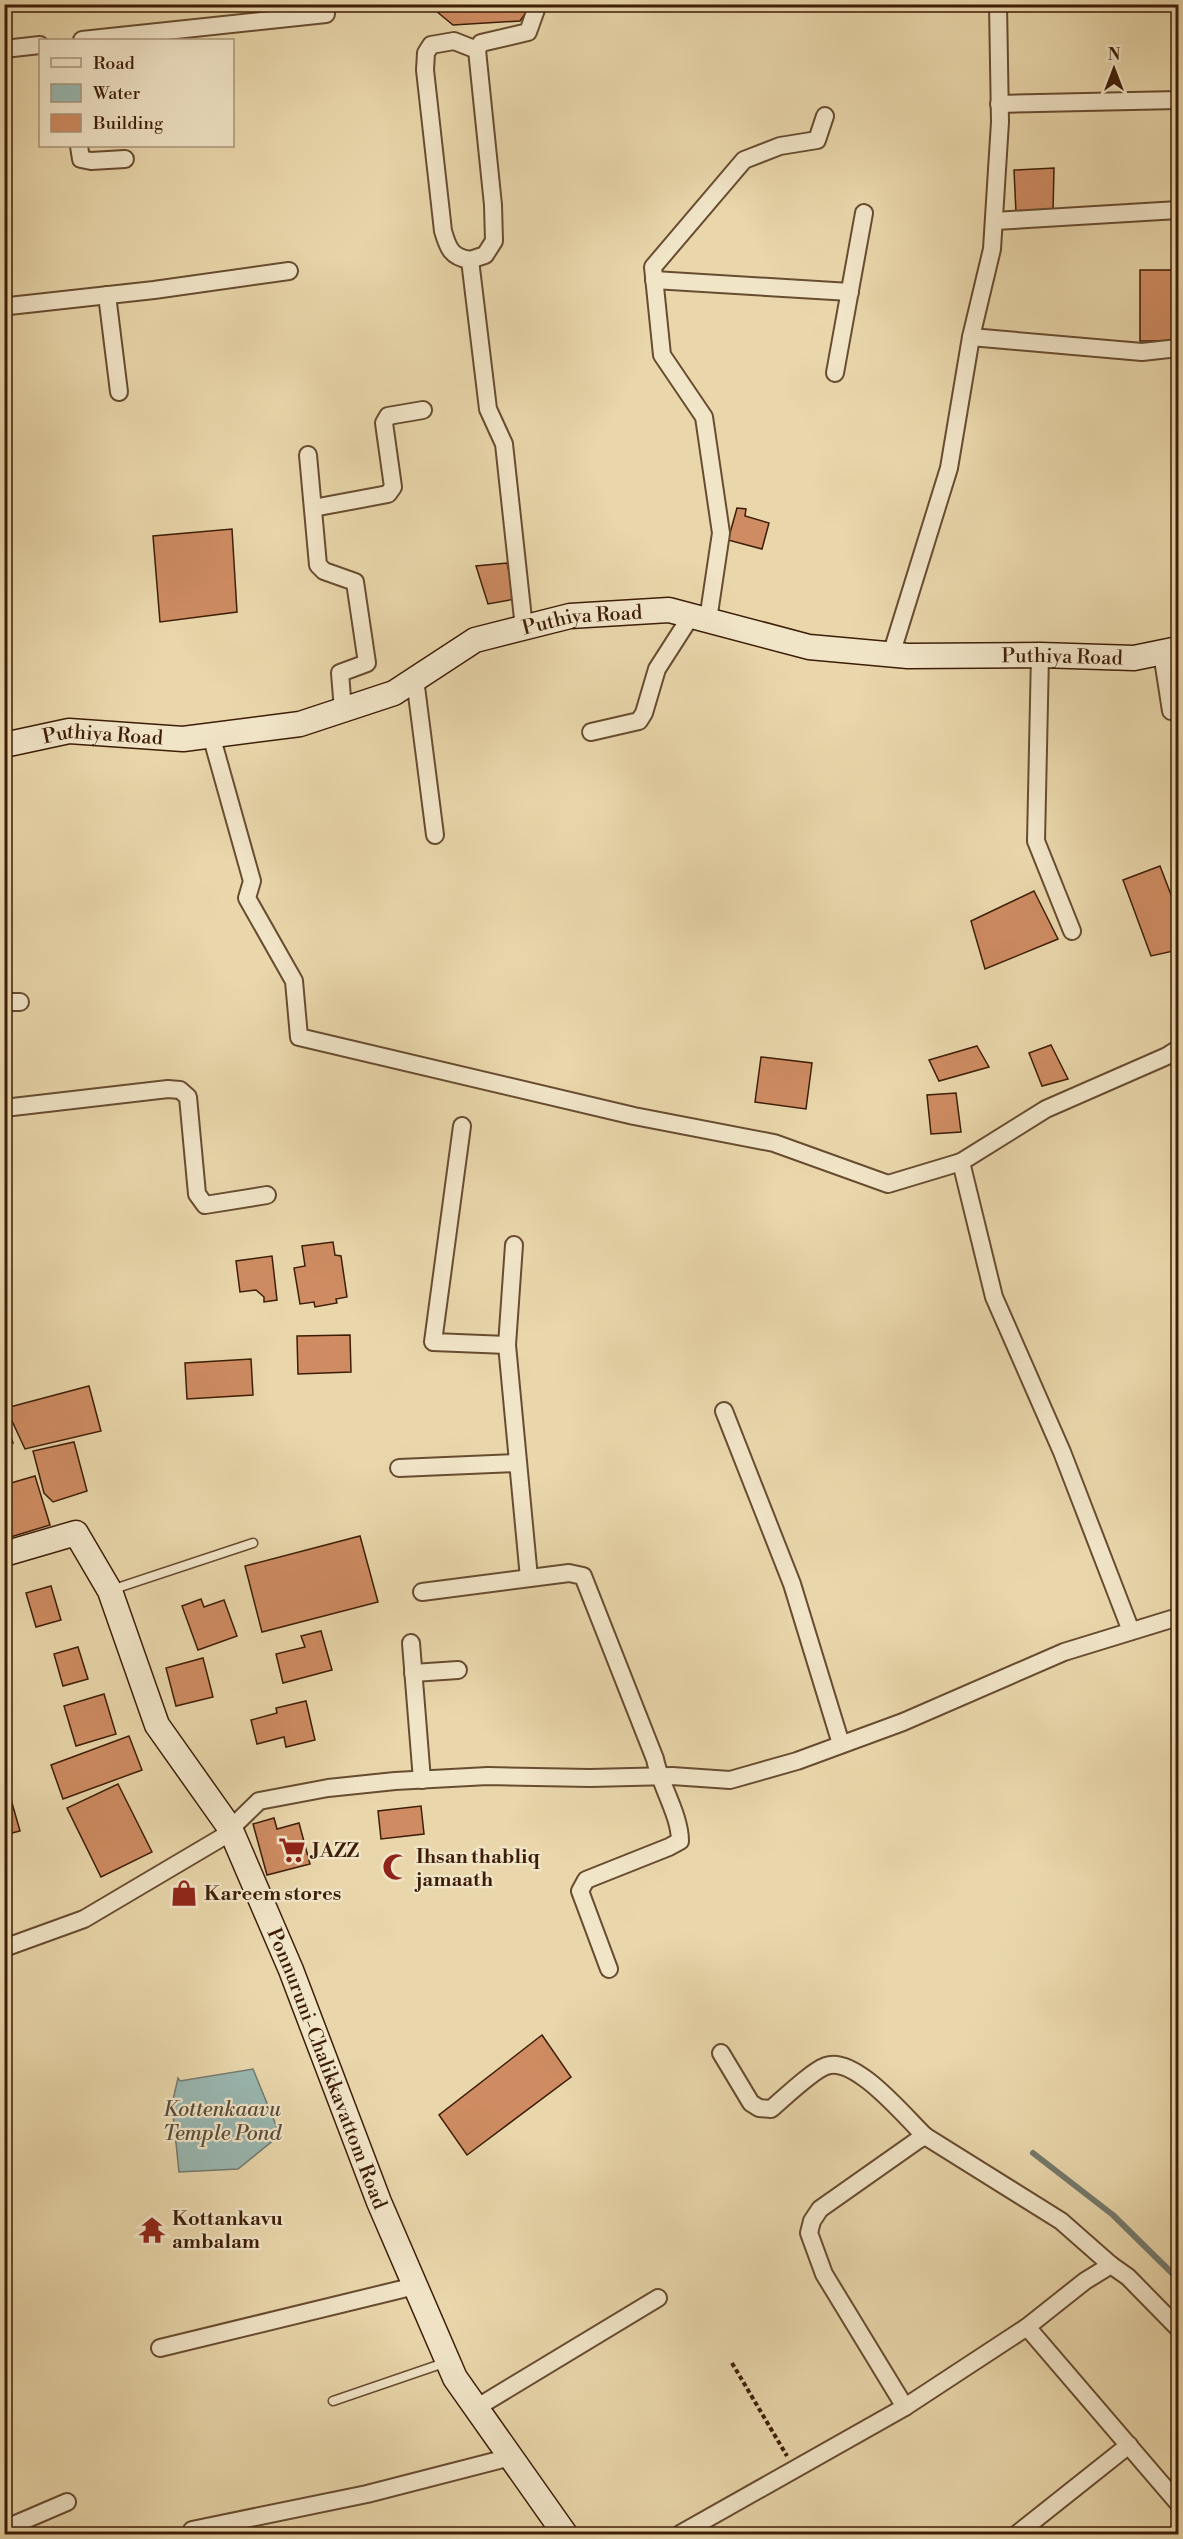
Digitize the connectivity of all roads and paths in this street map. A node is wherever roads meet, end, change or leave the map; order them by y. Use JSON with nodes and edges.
{"nodes":[{"id":1,"x":538,"y":4,"type":"edge"},
{"id":2,"x":998,"y":4,"type":"edge"},
{"id":3,"x":326,"y":14,"type":"dead end"},
{"id":4,"x":91,"y":39,"type":"edge"},
{"id":5,"x":39,"y":45,"type":"edge"},
{"id":6,"x":4,"y":49,"type":"edge"},
{"id":7,"x":477,"y":50,"type":"junction"},
{"id":8,"x":1179,"y":100,"type":"edge"},
{"id":9,"x":999,"y":104,"type":"junction"},
{"id":10,"x":825,"y":116,"type":"dead end"},
{"id":11,"x":79,"y":147,"type":"edge"},
{"id":12,"x":125,"y":159,"type":"dead end"},
{"id":13,"x":1179,"y":210,"type":"edge"},
{"id":14,"x":864,"y":213,"type":"dead end"},
{"id":15,"x":995,"y":221,"type":"junction"},
{"id":16,"x":470,"y":260,"type":"junction"},
{"id":17,"x":289,"y":271,"type":"dead end"},
{"id":18,"x":654,"y":280,"type":"junction"},
{"id":19,"x":850,"y":292,"type":"junction"},
{"id":20,"x":107,"y":295,"type":"junction"},
{"id":21,"x":4,"y":301,"type":"edge"},
{"id":22,"x":971,"y":337,"type":"junction"},
{"id":23,"x":1179,"y":348,"type":"edge"},
{"id":24,"x":835,"y":373,"type":"dead end"},
{"id":25,"x":119,"y":392,"type":"dead end"},
{"id":26,"x":423,"y":410,"type":"dead end"},
{"id":27,"x":308,"y":455,"type":"dead end"},
{"id":28,"x":313,"y":508,"type":"junction"},
{"id":29,"x":700,"y":618,"type":"junction"},
{"id":30,"x":524,"y":628,"type":"junction"},
{"id":31,"x":1170,"y":651,"type":"edge"},
{"id":32,"x":891,"y":655,"type":"junction"},
{"id":33,"x":1040,"y":655,"type":"junction"},
{"id":34,"x":415,"y":679,"type":"junction"},
{"id":35,"x":343,"y":710,"type":"junction"},
{"id":36,"x":1171,"y":711,"type":"dead end"},
{"id":37,"x":591,"y":732,"type":"dead end"},
{"id":38,"x":211,"y":735,"type":"junction"},
{"id":39,"x":4,"y":745,"type":"edge"},
{"id":40,"x":435,"y":835,"type":"dead end"},
{"id":41,"x":1072,"y":931,"type":"dead end"},
{"id":42,"x":1179,"y":1049,"type":"edge"},
{"id":43,"x":4,"y":1108,"type":"edge"},
{"id":44,"x":462,"y":1126,"type":"dead end"},
{"id":45,"x":961,"y":1162,"type":"junction"},
{"id":46,"x":267,"y":1195,"type":"dead end"},
{"id":47,"x":514,"y":1245,"type":"dead end"},
{"id":48,"x":507,"y":1345,"type":"junction"},
{"id":49,"x":724,"y":1411,"type":"dead end"},
{"id":50,"x":517,"y":1463,"type":"junction"},
{"id":51,"x":399,"y":1468,"type":"dead end"},
{"id":52,"x":253,"y":1543,"type":"dead end"},
{"id":53,"x":4,"y":1554,"type":"edge"},
{"id":54,"x":529,"y":1578,"type":"junction"},
{"id":55,"x":110,"y":1591,"type":"junction"},
{"id":56,"x":422,"y":1592,"type":"dead end"},
{"id":57,"x":1179,"y":1617,"type":"edge"},
{"id":58,"x":1131,"y":1631,"type":"junction"},
{"id":59,"x":411,"y":1643,"type":"dead end"},
{"id":60,"x":458,"y":1670,"type":"dead end"},
{"id":61,"x":413,"y":1673,"type":"junction"},
{"id":62,"x":841,"y":1744,"type":"junction"},
{"id":63,"x":658,"y":1776,"type":"junction"},
{"id":64,"x":422,"y":1780,"type":"junction"},
{"id":65,"x":230,"y":1828,"type":"junction"},
{"id":66,"x":4,"y":1948,"type":"edge"},
{"id":67,"x":609,"y":1969,"type":"dead end"},
{"id":68,"x":721,"y":2053,"type":"dead end"},
{"id":69,"x":925,"y":2136,"type":"junction"},
{"id":70,"x":1112,"y":2265,"type":"junction"},
{"id":71,"x":415,"y":2286,"type":"junction"},
{"id":72,"x":658,"y":2298,"type":"dead end"},
{"id":73,"x":1027,"y":2327,"type":"junction"},
{"id":74,"x":1179,"y":2328,"type":"edge"},
{"id":75,"x":160,"y":2348,"type":"dead end"},
{"id":76,"x":448,"y":2361,"type":"junction"},
{"id":77,"x":732,"y":2363,"type":"dead end"},
{"id":78,"x":333,"y":2401,"type":"dead end"},
{"id":79,"x":905,"y":2407,"type":"junction"},
{"id":80,"x":476,"y":2408,"type":"junction"},
{"id":81,"x":1129,"y":2445,"type":"junction"},
{"id":82,"x":511,"y":2457,"type":"junction"},
{"id":83,"x":795,"y":2469,"type":"junction"},
{"id":84,"x":67,"y":2502,"type":"dead end"},
{"id":85,"x":1179,"y":2503,"type":"edge"},
{"id":86,"x":4,"y":2529,"type":"edge"},
{"id":87,"x":192,"y":2530,"type":"dead end"},
{"id":88,"x":566,"y":2535,"type":"edge"},
{"id":89,"x":680,"y":2535,"type":"edge"},
{"id":90,"x":1017,"y":2535,"type":"edge"}],
"edges":[{"from":1,"to":7,"type":"street"},
{"from":2,"to":9,"type":"street"},
{"from":3,"to":4,"type":"street"},
{"from":5,"to":6,"type":"street"},
{"from":7,"to":16,"type":"street"},
{"from":7,"to":16,"type":"street"},
{"from":8,"to":9,"type":"street"},
{"from":9,"to":15,"type":"street"},
{"from":10,"to":18,"type":"street"},
{"from":11,"to":12,"type":"street"},
{"from":13,"to":15,"type":"street"},
{"from":14,"to":19,"type":"street"},
{"from":15,"to":22,"type":"street"},
{"from":16,"to":30,"type":"street"},
{"from":17,"to":20,"type":"street"},
{"from":18,"to":19,"type":"street"},
{"from":18,"to":29,"type":"street"},
{"from":19,"to":24,"type":"street"},
{"from":20,"to":21,"type":"street"},
{"from":20,"to":25,"type":"street"},
{"from":22,"to":23,"type":"street"},
{"from":22,"to":32,"type":"street"},
{"from":26,"to":28,"type":"street"},
{"from":27,"to":28,"type":"street"},
{"from":28,"to":35,"type":"street"},
{"from":29,"to":30,"type":"street","name":"Puthiya Road"},
{"from":29,"to":32,"type":"street","name":"Puthiya Road"},
{"from":29,"to":37,"type":"street"},
{"from":30,"to":34,"type":"street","name":"Puthiya Road"},
{"from":31,"to":33,"type":"street","name":"Puthiya Road"},
{"from":31,"to":36,"type":"street"},
{"from":32,"to":33,"type":"street","name":"Puthiya Road"},
{"from":33,"to":41,"type":"street"},
{"from":34,"to":35,"type":"street","name":"Puthiya Road"},
{"from":34,"to":40,"type":"street"},
{"from":35,"to":38,"type":"street","name":"Puthiya Road"},
{"from":38,"to":39,"type":"street","name":"Puthiya Road"},
{"from":38,"to":45,"type":"street"},
{"from":42,"to":45,"type":"street"},
{"from":43,"to":46,"type":"street"},
{"from":44,"to":48,"type":"street"},
{"from":45,"to":58,"type":"street"},
{"from":47,"to":48,"type":"street"},
{"from":48,"to":50,"type":"street"},
{"from":49,"to":62,"type":"street"},
{"from":50,"to":51,"type":"street"},
{"from":50,"to":54,"type":"street"},
{"from":52,"to":55,"type":"lane"},
{"from":53,"to":55,"type":"street","name":"Ponnuruni-Chalikkavattom Road"},
{"from":54,"to":56,"type":"street"},
{"from":54,"to":63,"type":"street"},
{"from":55,"to":65,"type":"street","name":"Ponnuruni-Chalikkavattom Road"},
{"from":57,"to":58,"type":"street"},
{"from":58,"to":62,"type":"street"},
{"from":59,"to":61,"type":"street"},
{"from":60,"to":61,"type":"street"},
{"from":61,"to":64,"type":"street"},
{"from":62,"to":63,"type":"street"},
{"from":63,"to":64,"type":"street"},
{"from":63,"to":67,"type":"street"},
{"from":64,"to":65,"type":"street"},
{"from":65,"to":66,"type":"street"},
{"from":65,"to":71,"type":"street","name":"Ponnuruni-Chalikkavattom Road"},
{"from":68,"to":69,"type":"street"},
{"from":69,"to":70,"type":"street"},
{"from":69,"to":79,"type":"street"},
{"from":70,"to":73,"type":"street"},
{"from":70,"to":74,"type":"street"},
{"from":71,"to":75,"type":"street"},
{"from":71,"to":76,"type":"street","name":"Ponnuruni-Chalikkavattom Road"},
{"from":72,"to":80,"type":"street"},
{"from":73,"to":79,"type":"street"},
{"from":73,"to":81,"type":"street"},
{"from":76,"to":78,"type":"lane"},
{"from":76,"to":80,"type":"street","name":"Ponnuruni-Chalikkavattom Road"},
{"from":77,"to":83,"type":"path"},
{"from":79,"to":83,"type":"street"},
{"from":80,"to":82,"type":"street","name":"Ponnuruni-Chalikkavattom Road"},
{"from":81,"to":85,"type":"street"},
{"from":81,"to":90,"type":"street"},
{"from":82,"to":87,"type":"street"},
{"from":82,"to":88,"type":"street","name":"Ponnuruni-Chalikkavattom Road"},
{"from":83,"to":89,"type":"street"},
{"from":84,"to":86,"type":"street"}]}
